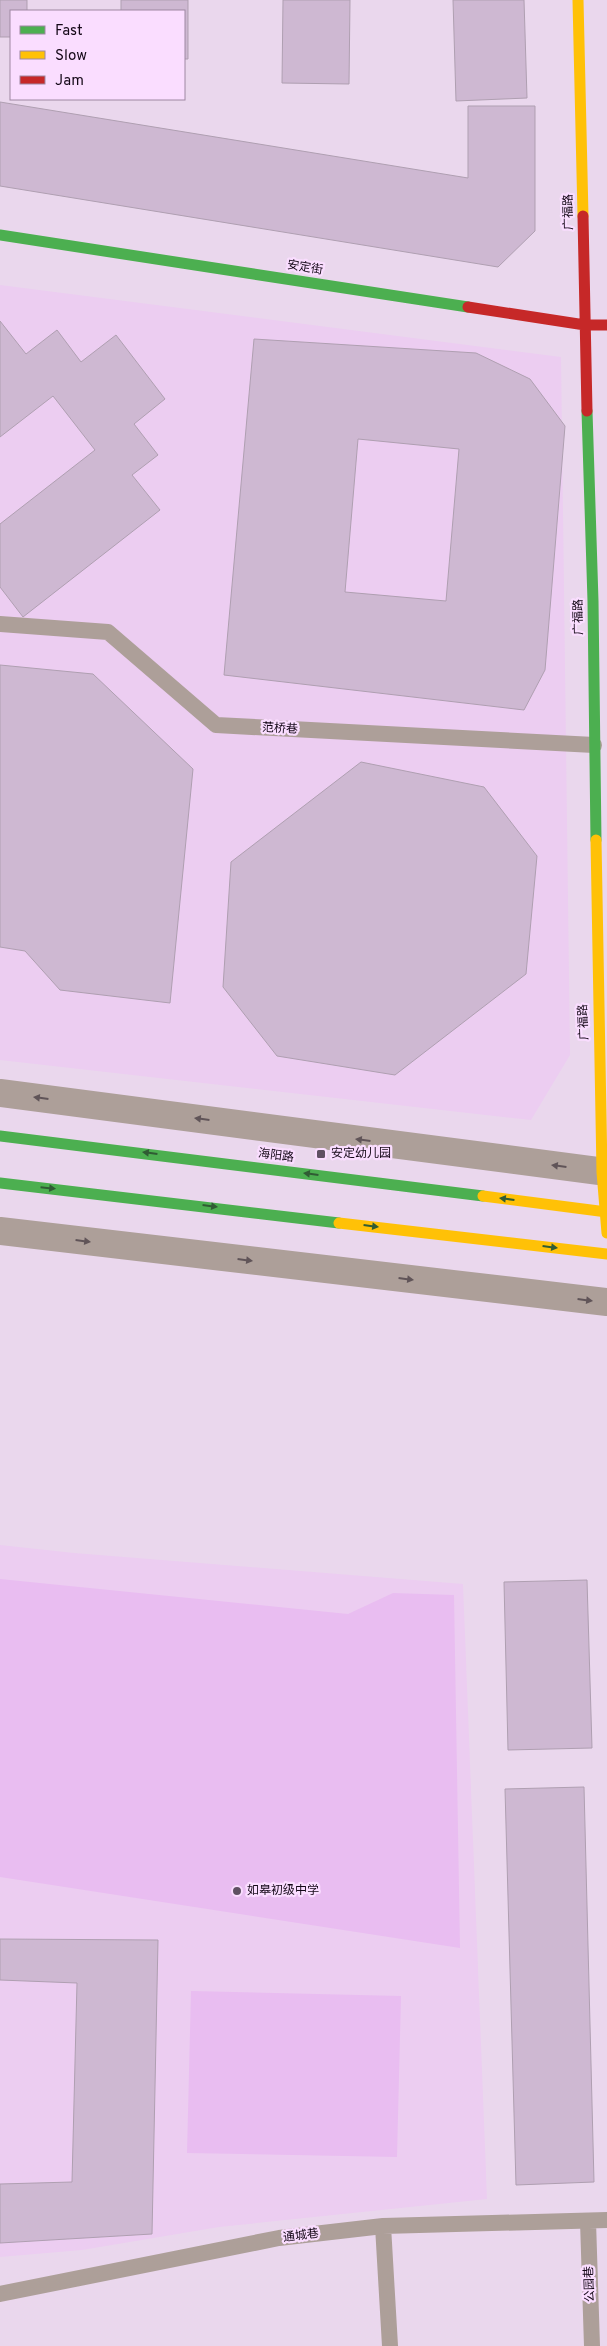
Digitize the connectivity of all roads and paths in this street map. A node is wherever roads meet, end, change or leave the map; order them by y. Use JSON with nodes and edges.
{"nodes":[{"id":1,"x":578,"y":0,"type":"edge"},
{"id":2,"x":0,"y":235,"type":"edge"},
{"id":3,"x":585,"y":325,"type":"junction"},
{"id":4,"x":607,"y":325,"type":"edge"},
{"id":5,"x":600,"y":601,"type":"edge"},
{"id":6,"x":0,"y":624,"type":"edge"},
{"id":7,"x":594,"y":745,"type":"junction"},
{"id":8,"x":0,"y":1093,"type":"edge"},
{"id":9,"x":0,"y":1136,"type":"edge"},
{"id":10,"x":605,"y":1172,"type":"edge"},
{"id":11,"x":0,"y":1182,"type":"edge"},
{"id":12,"x":606,"y":1212,"type":"edge"},
{"id":13,"x":0,"y":1231,"type":"edge"},
{"id":14,"x":607,"y":1234,"type":"edge"},
{"id":15,"x":607,"y":1254,"type":"edge"},
{"id":16,"x":607,"y":1302,"type":"edge"},
{"id":17,"x":607,"y":2220,"type":"edge"},
{"id":18,"x":588,"y":2221,"type":"junction"},
{"id":19,"x":383,"y":2226,"type":"junction"},
{"id":20,"x":0,"y":2294,"type":"edge"},
{"id":21,"x":390,"y":2346,"type":"edge"},
{"id":22,"x":592,"y":2346,"type":"edge"}],
"edges":[{"from":1,"to":3,"type":"street","name":"广福路"},
{"from":2,"to":3,"type":"street","name":"安定街"},
{"from":3,"to":4,"type":"street","name":"安定街"},
{"from":3,"to":5,"type":"street","name":"广福路"},
{"from":5,"to":7,"type":"street","name":"广福路"},
{"from":6,"to":7,"type":"lane","name":"范桥巷"},
{"from":7,"to":10,"type":"street","name":"广福路"},
{"from":10,"to":8,"type":"street","one_way":true},
{"from":12,"to":9,"type":"street","name":"海阳路","one_way":true},
{"from":10,"to":12,"type":"street","name":"广福路"},
{"from":11,"to":15,"type":"street","one_way":true},
{"from":12,"to":14,"type":"street","name":"广福路"},
{"from":13,"to":16,"type":"street","one_way":true},
{"from":17,"to":18,"type":"lane","name":"通城巷"},
{"from":18,"to":19,"type":"lane","name":"通城巷"},
{"from":18,"to":22,"type":"lane","name":"公园巷"},
{"from":19,"to":20,"type":"lane","name":"通城巷"},
{"from":19,"to":21,"type":"lane"}]}
